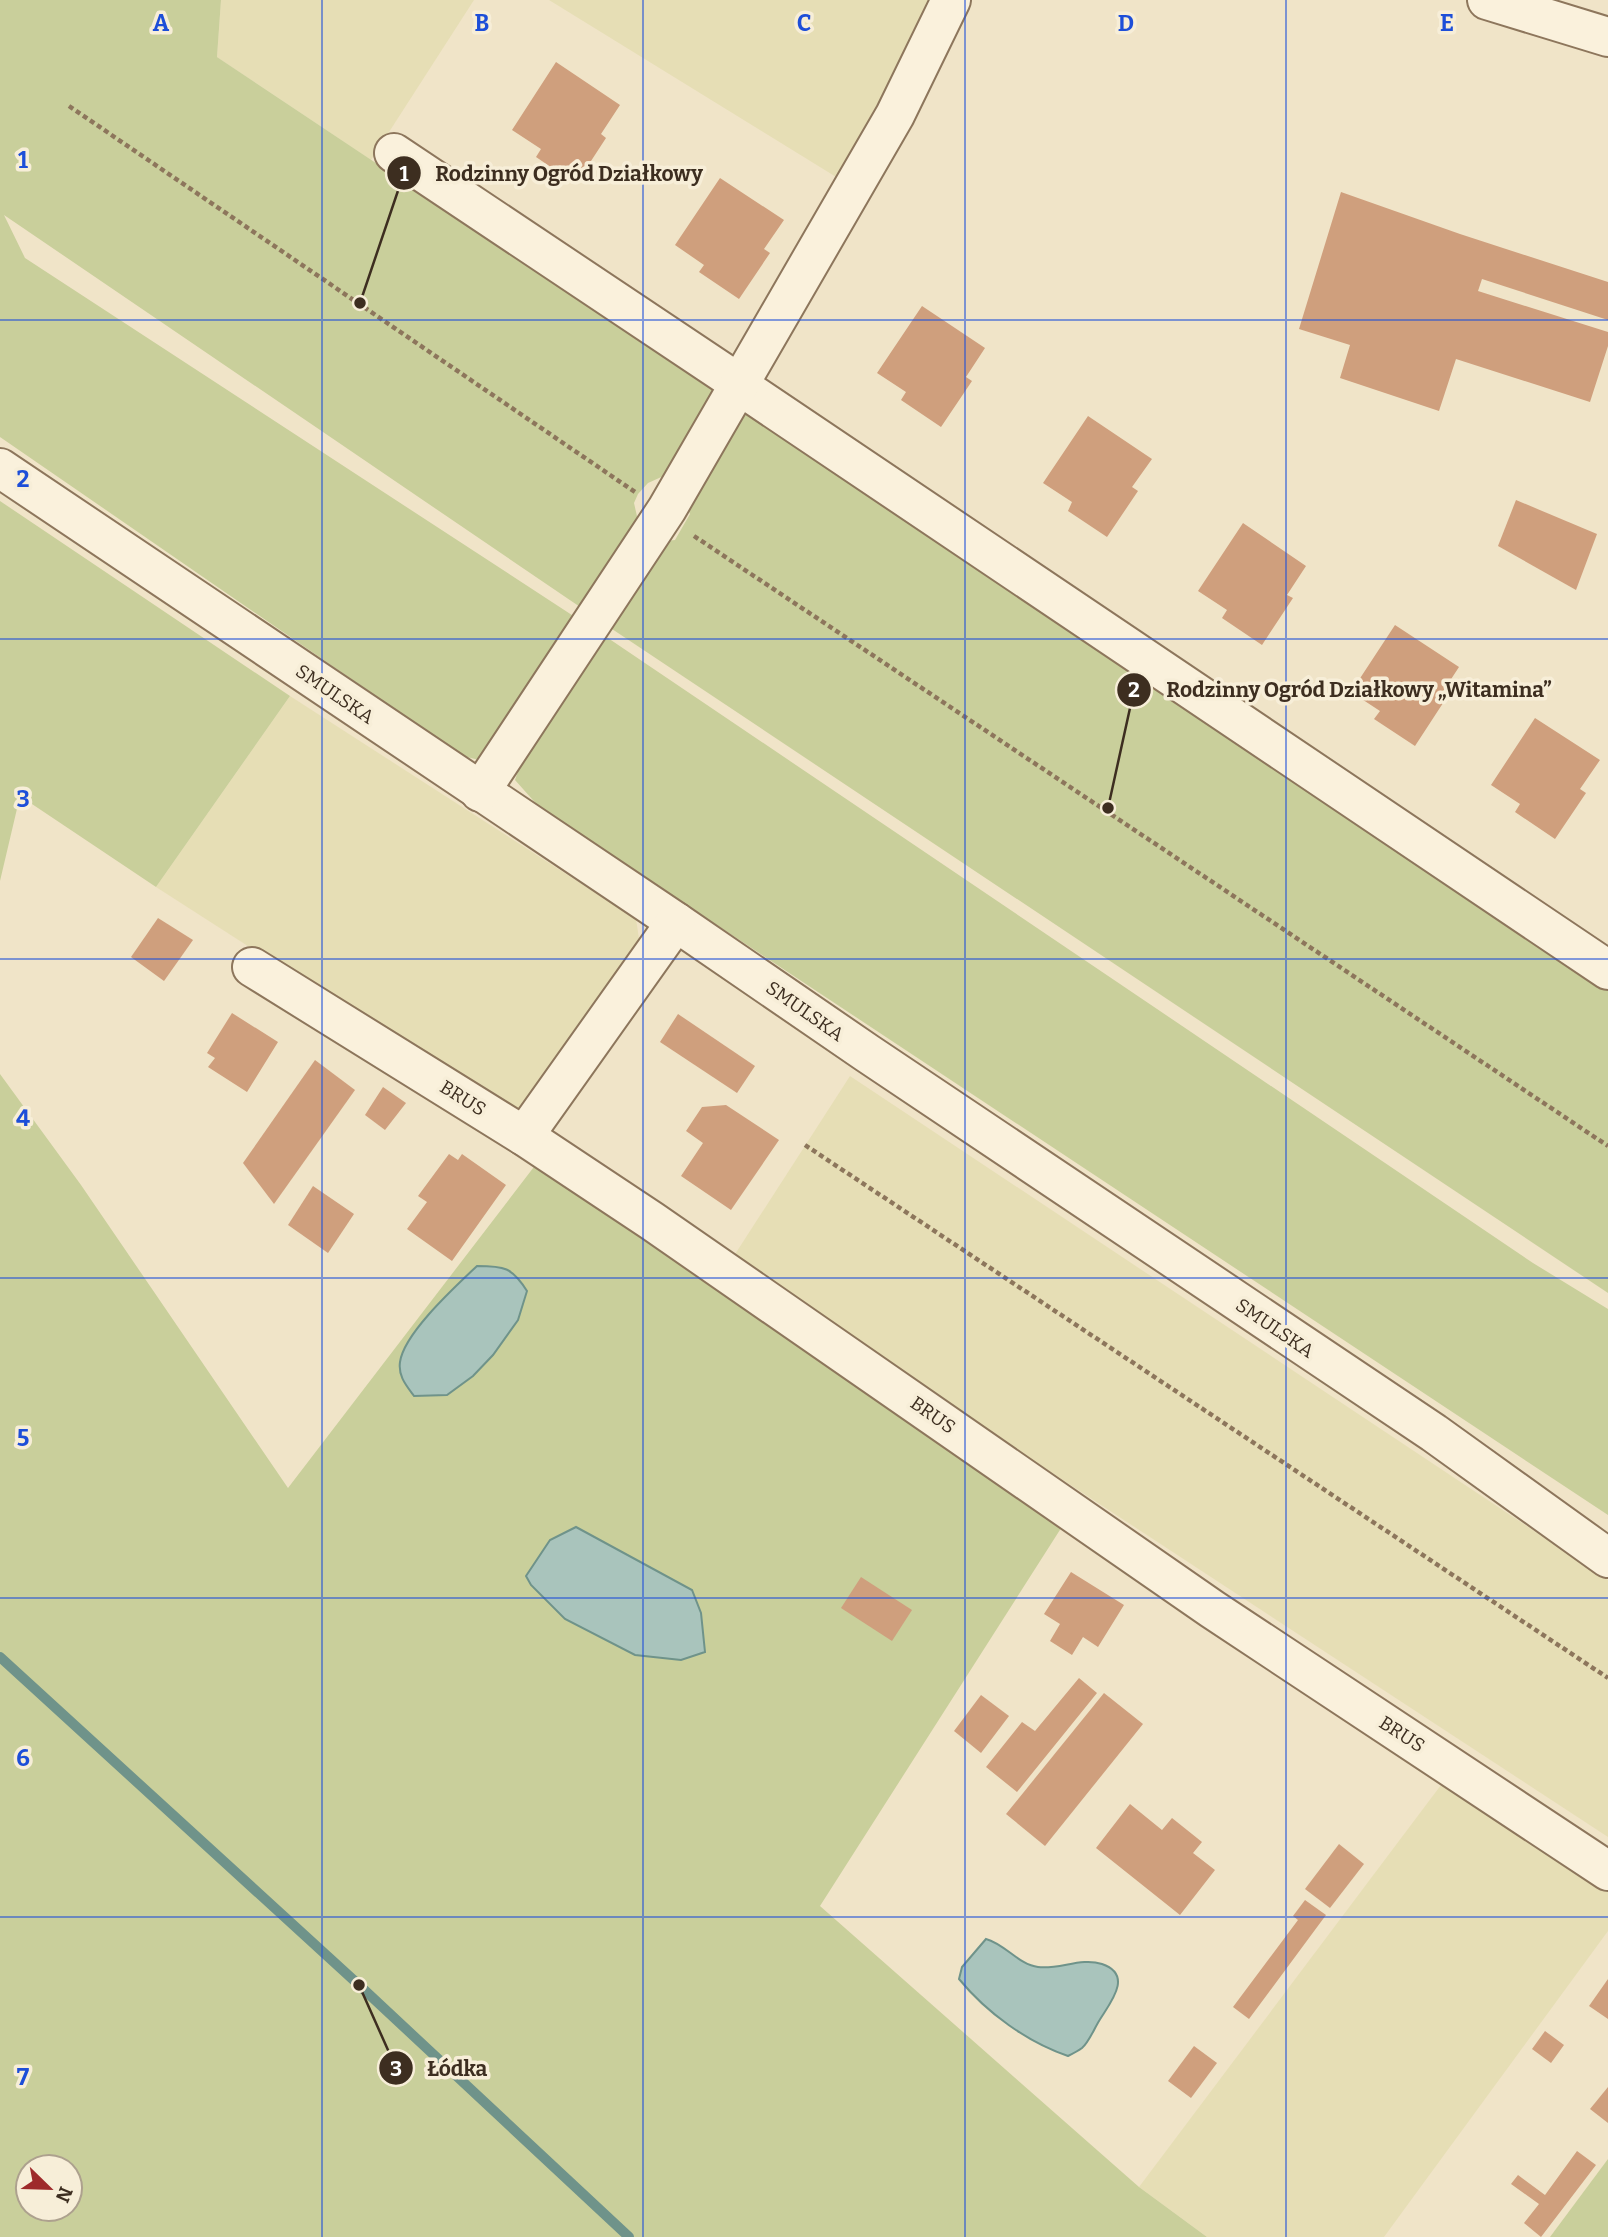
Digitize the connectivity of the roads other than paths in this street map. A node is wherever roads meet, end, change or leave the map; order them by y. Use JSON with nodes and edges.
{"nodes":[{"id":1,"x":951,"y":0,"type":"edge"},
{"id":2,"x":1487,"y":0,"type":"edge"},
{"id":3,"x":1608,"y":37,"type":"edge"},
{"id":4,"x":394,"y":153,"type":"dead end"},
{"id":5,"x":739,"y":385,"type":"junction"},
{"id":6,"x":0,"y":468,"type":"edge"},
{"id":7,"x":480,"y":792,"type":"junction"},
{"id":8,"x":676,"y":922,"type":"junction"},
{"id":9,"x":252,"y":967,"type":"dead end"},
{"id":10,"x":1608,"y":970,"type":"edge"},
{"id":11,"x":524,"y":1136,"type":"junction"},
{"id":12,"x":1608,"y":1558,"type":"edge"},
{"id":13,"x":1608,"y":1871,"type":"edge"}],
"edges":[{"from":1,"to":5,"type":"street"},
{"from":2,"to":3,"type":"street"},
{"from":4,"to":5,"type":"street"},
{"from":5,"to":7,"type":"street"},
{"from":5,"to":10,"type":"street"},
{"from":6,"to":7,"type":"street","name":"SMULSKA"},
{"from":7,"to":8,"type":"street","name":"SMULSKA"},
{"from":8,"to":11,"type":"street"},
{"from":8,"to":12,"type":"street","name":"SMULSKA"},
{"from":9,"to":11,"type":"street","name":"BRUS"},
{"from":11,"to":13,"type":"street","name":"BRUS"}]}
